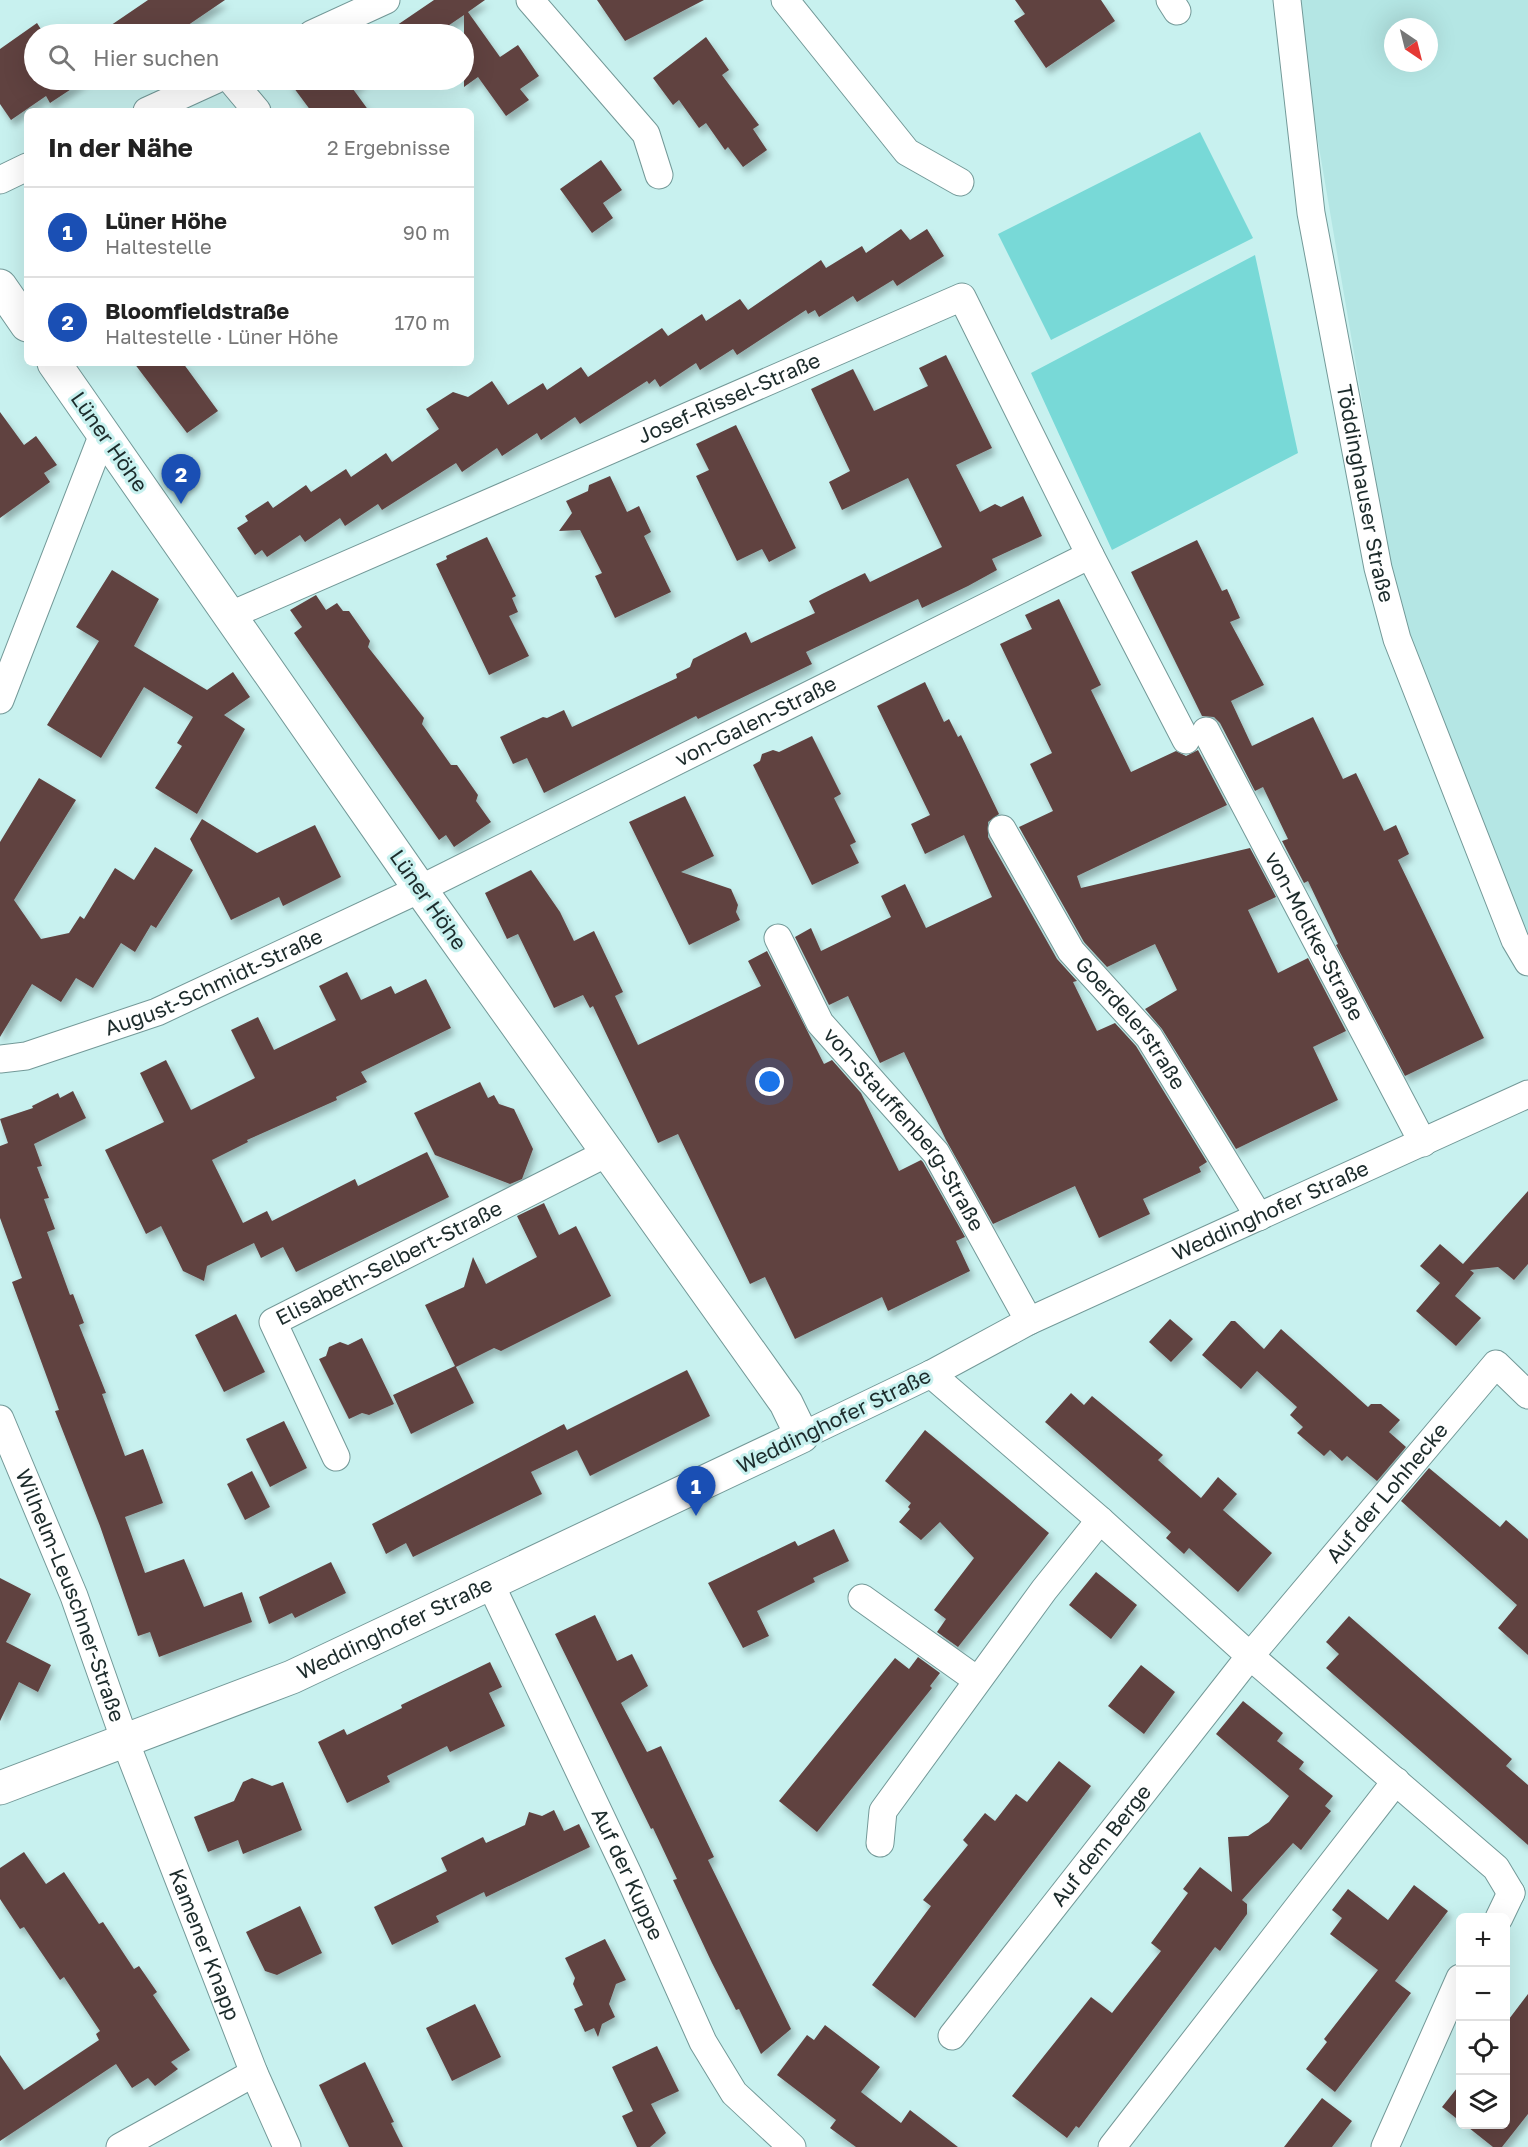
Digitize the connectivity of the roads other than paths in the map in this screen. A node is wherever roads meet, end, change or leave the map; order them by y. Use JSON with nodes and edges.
{"nodes":[{"id":1,"x":386,"y":0,"type":"edge"},
{"id":2,"x":530,"y":0,"type":"edge"},
{"id":3,"x":785,"y":0,"type":"edge"},
{"id":4,"x":1287,"y":0,"type":"edge"},
{"id":5,"x":334,"y":24,"type":"edge"},
{"id":6,"x":193,"y":90,"type":"edge"},
{"id":7,"x":239,"y":90,"type":"edge"},
{"id":8,"x":154,"y":108,"type":"edge"},
{"id":9,"x":254,"y":108,"type":"edge"},
{"id":10,"x":24,"y":168,"type":"edge"},
{"id":11,"x":659,"y":175,"type":"dead end"},
{"id":12,"x":0,"y":180,"type":"edge"},
{"id":13,"x":960,"y":182,"type":"dead end"},
{"id":14,"x":0,"y":286,"type":"edge"},
{"id":15,"x":24,"y":321,"type":"edge"},
{"id":16,"x":56,"y":366,"type":"edge"},
{"id":17,"x":103,"y":434,"type":"junction"},
{"id":18,"x":1090,"y":555,"type":"junction"},
{"id":19,"x":231,"y":615,"type":"junction"},
{"id":20,"x":0,"y":700,"type":"edge"},
{"id":21,"x":1002,"y":829,"type":"dead end"},
{"id":22,"x":420,"y":889,"type":"junction"},
{"id":23,"x":778,"y":938,"type":"dead end"},
{"id":24,"x":1528,"y":962,"type":"edge"},
{"id":25,"x":0,"y":1059,"type":"edge"},
{"id":26,"x":1528,"y":1094,"type":"edge"},
{"id":27,"x":1423,"y":1143,"type":"junction"},
{"id":28,"x":607,"y":1153,"type":"junction"},
{"id":29,"x":1259,"y":1217,"type":"junction"},
{"id":30,"x":1029,"y":1320,"type":"junction"},
{"id":31,"x":931,"y":1374,"type":"junction"},
{"id":32,"x":1528,"y":1395,"type":"edge"},
{"id":33,"x":0,"y":1419,"type":"edge"},
{"id":34,"x":802,"y":1436,"type":"junction"},
{"id":35,"x":336,"y":1457,"type":"dead end"},
{"id":36,"x":1100,"y":1520,"type":"junction"},
{"id":37,"x":490,"y":1583,"type":"junction"},
{"id":38,"x":861,"y":1598,"type":"dead end"},
{"id":39,"x":1250,"y":1656,"type":"junction"},
{"id":40,"x":977,"y":1680,"type":"junction"},
{"id":41,"x":125,"y":1741,"type":"junction"},
{"id":42,"x":1396,"y":1781,"type":"junction"},
{"id":43,"x":0,"y":1788,"type":"edge"},
{"id":44,"x":880,"y":1843,"type":"dead end"},
{"id":45,"x":1519,"y":1887,"type":"edge"},
{"id":46,"x":1502,"y":1913,"type":"edge"},
{"id":47,"x":1456,"y":1989,"type":"edge"},
{"id":48,"x":952,"y":2036,"type":"dead end"},
{"id":49,"x":254,"y":2073,"type":"junction"},
{"id":50,"x":120,"y":2147,"type":"edge"},
{"id":51,"x":287,"y":2147,"type":"edge"},
{"id":52,"x":792,"y":2147,"type":"edge"},
{"id":53,"x":1112,"y":2147,"type":"edge"},
{"id":54,"x":1385,"y":2147,"type":"edge"}],
"edges":[{"from":1,"to":5,"type":"street"},
{"from":2,"to":11,"type":"street"},
{"from":3,"to":13,"type":"street"},
{"from":4,"to":24,"type":"street","name":"Töddinghauser Straße"},
{"from":6,"to":8,"type":"street"},
{"from":7,"to":9,"type":"street"},
{"from":10,"to":12,"type":"street"},
{"from":14,"to":15,"type":"street"},
{"from":16,"to":17,"type":"street","name":"Lüner Höhe"},
{"from":17,"to":19,"type":"street","name":"Lüner Höhe"},
{"from":17,"to":20,"type":"street"},
{"from":18,"to":19,"type":"street","name":"Josef-Rissel-Straße"},
{"from":18,"to":22,"type":"street","name":"von-Galen-Straße"},
{"from":18,"to":27,"type":"street","name":"von-Moltke-Straße"},
{"from":19,"to":22,"type":"street","name":"Lüner Höhe"},
{"from":21,"to":29,"type":"street","name":"Goerdelerstraße"},
{"from":22,"to":25,"type":"street","name":"August-Schmidt-Straße"},
{"from":22,"to":28,"type":"street","name":"Lüner Höhe"},
{"from":23,"to":30,"type":"street","name":"von-Stauffenberg-Straße"},
{"from":26,"to":27,"type":"street","name":"Weddinghofer Straße"},
{"from":27,"to":29,"type":"street","name":"Weddinghofer Straße"},
{"from":28,"to":34,"type":"street","name":"Lüner Höhe"},
{"from":28,"to":35,"type":"street","name":"Elisabeth-Selbert-Straße"},
{"from":29,"to":30,"type":"street","name":"Weddinghofer Straße"},
{"from":30,"to":31,"type":"street","name":"Weddinghofer Straße"},
{"from":31,"to":34,"type":"street","name":"Weddinghofer Straße"},
{"from":31,"to":36,"type":"street"},
{"from":32,"to":39,"type":"street","name":"Auf der Lohhecke"},
{"from":33,"to":41,"type":"street","name":"Wilhelm-Leuschner-Straße"},
{"from":34,"to":37,"type":"street","name":"Weddinghofer Straße"},
{"from":36,"to":39,"type":"street"},
{"from":36,"to":40,"type":"street"},
{"from":37,"to":41,"type":"street","name":"Weddinghofer Straße"},
{"from":37,"to":52,"type":"street","name":"Auf der Kuppe"},
{"from":38,"to":40,"type":"street"},
{"from":39,"to":42,"type":"street"},
{"from":39,"to":48,"type":"street","name":"Auf dem Berge"},
{"from":40,"to":44,"type":"street"},
{"from":41,"to":43,"type":"street","name":"Weddinghofer Straße"},
{"from":41,"to":49,"type":"street","name":"Kamener Knapp"},
{"from":42,"to":45,"type":"street"},
{"from":42,"to":53,"type":"street"},
{"from":45,"to":46,"type":"street"},
{"from":47,"to":54,"type":"street"},
{"from":49,"to":50,"type":"street"},
{"from":49,"to":51,"type":"street","name":"Kamener Knapp"}]}
